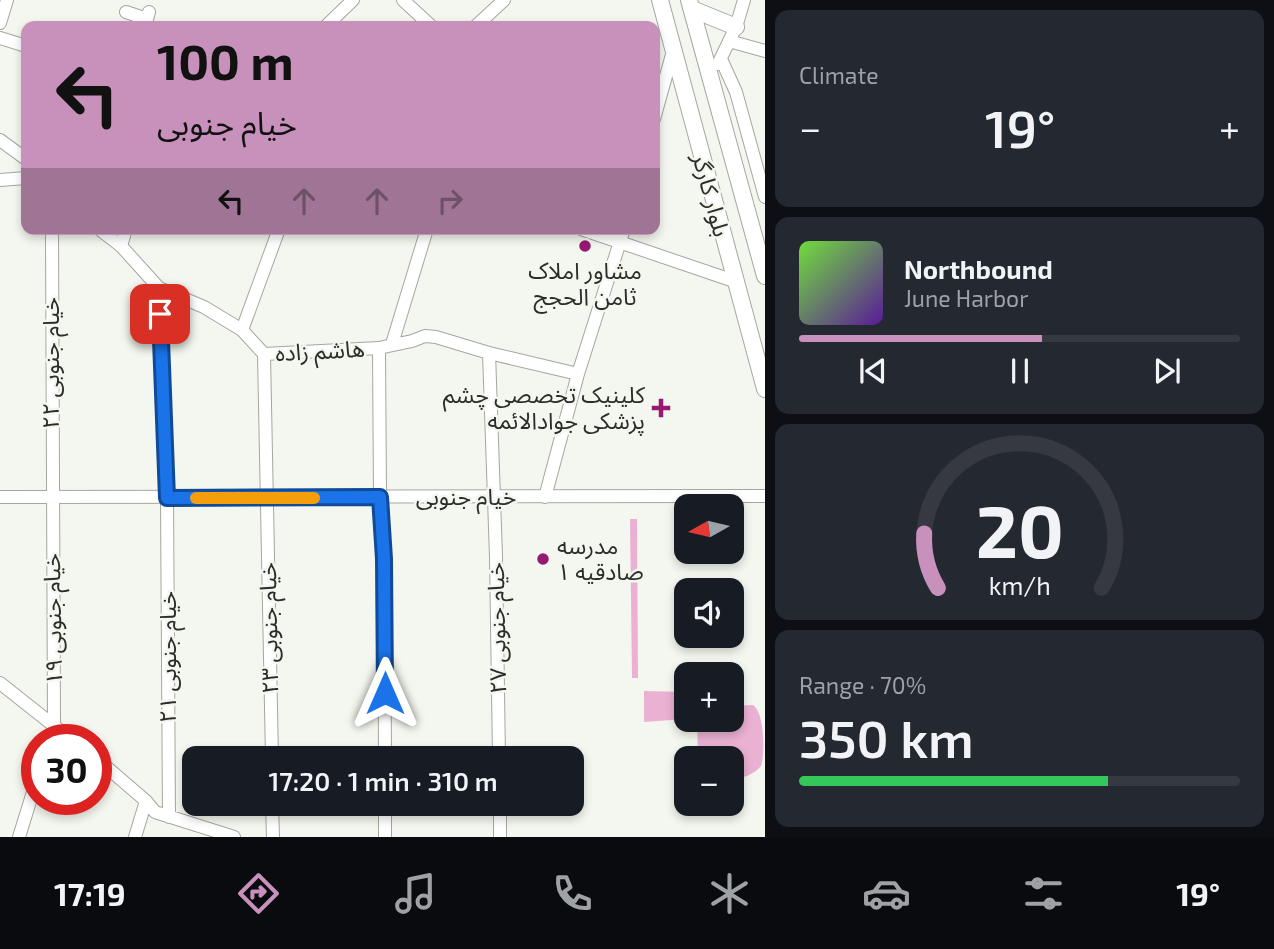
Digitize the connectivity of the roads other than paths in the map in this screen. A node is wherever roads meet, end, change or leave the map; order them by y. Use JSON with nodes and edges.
{"nodes":[{"id":1,"x":7,"y":0,"type":"edge"},
{"id":2,"x":353,"y":0,"type":"edge"},
{"id":3,"x":403,"y":0,"type":"edge"},
{"id":4,"x":504,"y":0,"type":"edge"},
{"id":5,"x":660,"y":0,"type":"edge"},
{"id":6,"x":744,"y":0,"type":"edge"},
{"id":7,"x":690,"y":4,"type":"edge"},
{"id":8,"x":149,"y":12,"type":"dead end"},
{"id":9,"x":128,"y":18,"type":"edge"},
{"id":10,"x":331,"y":21,"type":"edge"},
{"id":11,"x":426,"y":21,"type":"edge"},
{"id":12,"x":482,"y":21,"type":"edge"},
{"id":13,"x":0,"y":23,"type":"edge"},
{"id":14,"x":733,"y":34,"type":"junction"},
{"id":15,"x":0,"y":38,"type":"edge"},
{"id":16,"x":21,"y":44,"type":"edge"},
{"id":17,"x":673,"y":51,"type":"junction"},
{"id":18,"x":765,"y":51,"type":"edge"},
{"id":19,"x":721,"y":59,"type":"junction"},
{"id":20,"x":710,"y":79,"type":"junction"},
{"id":21,"x":660,"y":98,"type":"edge"},
{"id":22,"x":0,"y":140,"type":"edge"},
{"id":23,"x":21,"y":155,"type":"edge"},
{"id":24,"x":21,"y":178,"type":"edge"},
{"id":25,"x":0,"y":180,"type":"edge"},
{"id":26,"x":765,"y":197,"type":"edge"},
{"id":27,"x":52,"y":235,"type":"edge"},
{"id":28,"x":107,"y":235,"type":"edge"},
{"id":29,"x":124,"y":235,"type":"edge"},
{"id":30,"x":277,"y":235,"type":"edge"},
{"id":31,"x":424,"y":235,"type":"edge"},
{"id":32,"x":598,"y":235,"type":"edge"},
{"id":33,"x":622,"y":235,"type":"edge"},
{"id":34,"x":620,"y":243,"type":"junction"},
{"id":35,"x":121,"y":246,"type":"junction"},
{"id":36,"x":765,"y":276,"type":"edge"},
{"id":37,"x":734,"y":281,"type":"junction"},
{"id":38,"x":159,"y":288,"type":"junction"},
{"id":39,"x":242,"y":330,"type":"junction"},
{"id":40,"x":385,"y":346,"type":"junction"},
{"id":41,"x":489,"y":353,"type":"junction"},
{"id":42,"x":264,"y":354,"type":"junction"},
{"id":43,"x":578,"y":374,"type":"junction"},
{"id":44,"x":765,"y":389,"type":"edge"},
{"id":45,"x":765,"y":496,"type":"edge"},
{"id":46,"x":0,"y":497,"type":"edge"},
{"id":47,"x":51,"y":497,"type":"junction"},
{"id":48,"x":380,"y":497,"type":"junction"},
{"id":49,"x":545,"y":497,"type":"junction"},
{"id":50,"x":167,"y":498,"type":"junction"},
{"id":51,"x":266,"y":498,"type":"junction"},
{"id":52,"x":493,"y":498,"type":"junction"},
{"id":53,"x":0,"y":683,"type":"edge"},
{"id":54,"x":50,"y":724,"type":"edge"},
{"id":55,"x":54,"y":724,"type":"edge"},
{"id":56,"x":272,"y":746,"type":"edge"},
{"id":57,"x":385,"y":746,"type":"edge"},
{"id":58,"x":499,"y":746,"type":"edge"},
{"id":59,"x":112,"y":772,"type":"edge"},
{"id":60,"x":146,"y":801,"type":"junction"},
{"id":61,"x":26,"y":815,"type":"edge"},
{"id":62,"x":272,"y":816,"type":"edge"},
{"id":63,"x":385,"y":816,"type":"edge"},
{"id":64,"x":500,"y":816,"type":"edge"},
{"id":65,"x":169,"y":817,"type":"junction"},
{"id":66,"x":19,"y":837,"type":"edge"},
{"id":67,"x":135,"y":837,"type":"edge"},
{"id":68,"x":233,"y":837,"type":"edge"},
{"id":69,"x":273,"y":837,"type":"edge"},
{"id":70,"x":385,"y":837,"type":"edge"},
{"id":71,"x":500,"y":837,"type":"edge"}],
"edges":[{"from":1,"to":13,"type":"street"},
{"from":2,"to":10,"type":"street"},
{"from":3,"to":11,"type":"street"},
{"from":4,"to":12,"type":"street"},
{"from":5,"to":17,"type":"main road","name":"بلوار کارگر"},
{"from":6,"to":14,"type":"street"},
{"from":7,"to":14,"type":"main road"},
{"from":7,"to":20,"type":"main road","name":"بلوار کارگر"},
{"from":8,"to":9,"type":"street"},
{"from":14,"to":18,"type":"street"},
{"from":14,"to":19,"type":"street"},
{"from":15,"to":16,"type":"street"},
{"from":17,"to":21,"type":"street"},
{"from":17,"to":37,"type":"main road","name":"بلوار کارگر"},
{"from":19,"to":20,"type":"street"},
{"from":19,"to":26,"type":"street"},
{"from":20,"to":36,"type":"main road","name":"بلوار کارگر"},
{"from":22,"to":23,"type":"street"},
{"from":24,"to":25,"type":"street"},
{"from":27,"to":47,"type":"street","name":"خیام جنوبی ۲۲"},
{"from":28,"to":35,"type":"street","name":"هاشم زاده"},
{"from":29,"to":35,"type":"street"},
{"from":30,"to":39,"type":"street"},
{"from":31,"to":40,"type":"street"},
{"from":32,"to":34,"type":"street"},
{"from":33,"to":34,"type":"street"},
{"from":34,"to":37,"type":"street"},
{"from":34,"to":43,"type":"street"},
{"from":35,"to":38,"type":"street","name":"هاشم زاده"},
{"from":37,"to":44,"type":"main road","name":"بلوار کارگر"},
{"from":38,"to":39,"type":"street","name":"هاشم زاده"},
{"from":38,"to":50,"type":"street","name":"خیام جنوبی ۲۱"},
{"from":39,"to":42,"type":"street","name":"هاشم زاده"},
{"from":40,"to":41,"type":"street","name":"هاشم زاده"},
{"from":40,"to":42,"type":"street","name":"هاشم زاده"},
{"from":40,"to":48,"type":"street"},
{"from":41,"to":43,"type":"street","name":"هاشم زاده"},
{"from":41,"to":52,"type":"street","name":"خیام جنوبی ۲۷"},
{"from":42,"to":51,"type":"street","name":"خیام جنوبی ۲۳"},
{"from":43,"to":49,"type":"street"},
{"from":45,"to":49,"type":"street","name":"خیام جنوبی"},
{"from":46,"to":47,"type":"street","name":"خیام جنوبی"},
{"from":47,"to":50,"type":"street","name":"خیام جنوبی"},
{"from":47,"to":55,"type":"street","name":"خیام جنوبی ۱۹"},
{"from":48,"to":51,"type":"street","name":"خیام جنوبی"},
{"from":48,"to":52,"type":"street","name":"خیام جنوبی"},
{"from":48,"to":57,"type":"street"},
{"from":49,"to":52,"type":"street","name":"خیام جنوبی"},
{"from":50,"to":51,"type":"street","name":"خیام جنوبی"},
{"from":50,"to":65,"type":"street","name":"خیام جنوبی ۲۱"},
{"from":51,"to":56,"type":"street","name":"خیام جنوبی ۲۳"},
{"from":52,"to":58,"type":"street","name":"خیام جنوبی ۲۷"},
{"from":53,"to":54,"type":"street"},
{"from":59,"to":60,"type":"street"},
{"from":60,"to":65,"type":"street"},
{"from":60,"to":67,"type":"street"},
{"from":61,"to":66,"type":"street"},
{"from":62,"to":69,"type":"street"},
{"from":63,"to":70,"type":"street"},
{"from":64,"to":71,"type":"street"},
{"from":65,"to":68,"type":"street"}]}
